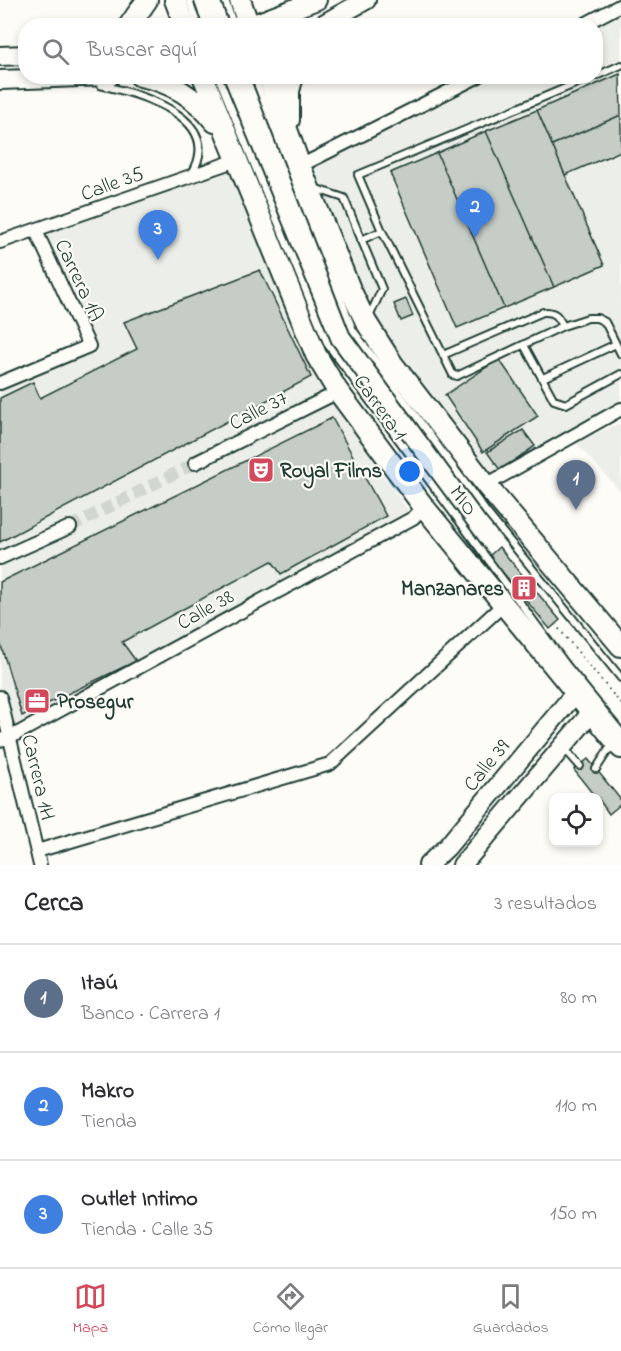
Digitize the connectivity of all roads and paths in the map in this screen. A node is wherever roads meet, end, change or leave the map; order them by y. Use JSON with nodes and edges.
{"nodes":[{"id":1,"x":147,"y":0,"type":"edge"},
{"id":2,"x":175,"y":0,"type":"edge"},
{"id":3,"x":189,"y":0,"type":"edge"},
{"id":4,"x":225,"y":0,"type":"edge"},
{"id":5,"x":240,"y":0,"type":"edge"},
{"id":6,"x":317,"y":0,"type":"edge"},
{"id":7,"x":366,"y":0,"type":"edge"},
{"id":8,"x":621,"y":6,"type":"edge"},
{"id":9,"x":135,"y":18,"type":"edge"},
{"id":10,"x":182,"y":18,"type":"edge"},
{"id":11,"x":195,"y":18,"type":"edge"},
{"id":12,"x":231,"y":18,"type":"edge"},
{"id":13,"x":246,"y":18,"type":"edge"},
{"id":14,"x":267,"y":18,"type":"edge"},
{"id":15,"x":336,"y":18,"type":"edge"},
{"id":16,"x":597,"y":18,"type":"edge"},
{"id":17,"x":18,"y":55,"type":"edge"},
{"id":18,"x":0,"y":56,"type":"edge"},
{"id":19,"x":621,"y":65,"type":"edge"},
{"id":20,"x":603,"y":73,"type":"edge"},
{"id":21,"x":18,"y":79,"type":"edge"},
{"id":22,"x":0,"y":80,"type":"edge"},
{"id":23,"x":96,"y":84,"type":"edge"},
{"id":24,"x":168,"y":84,"type":"edge"},
{"id":25,"x":206,"y":84,"type":"edge"},
{"id":26,"x":221,"y":84,"type":"edge"},
{"id":27,"x":257,"y":84,"type":"edge"},
{"id":28,"x":271,"y":84,"type":"edge"},
{"id":29,"x":291,"y":84,"type":"edge"},
{"id":30,"x":464,"y":84,"type":"edge"},
{"id":31,"x":576,"y":84,"type":"edge"},
{"id":32,"x":292,"y":141,"type":"junction"},
{"id":33,"x":234,"y":152,"type":"junction"},
{"id":34,"x":300,"y":166,"type":"junction"},
{"id":35,"x":190,"y":176,"type":"junction"},
{"id":36,"x":308,"y":186,"type":"junction"},
{"id":37,"x":36,"y":231,"type":"junction"},
{"id":38,"x":382,"y":231,"type":"junction"},
{"id":39,"x":361,"y":240,"type":"junction"},
{"id":40,"x":0,"y":242,"type":"edge"},
{"id":41,"x":366,"y":322,"type":"junction"},
{"id":42,"x":564,"y":326,"type":"junction"},
{"id":43,"x":616,"y":344,"type":"junction"},
{"id":44,"x":524,"y":345,"type":"junction"},
{"id":45,"x":621,"y":354,"type":"edge"},
{"id":46,"x":443,"y":355,"type":"junction"},
{"id":47,"x":621,"y":374,"type":"edge"},
{"id":48,"x":543,"y":378,"type":"junction"},
{"id":49,"x":0,"y":382,"type":"edge"},
{"id":50,"x":337,"y":390,"type":"junction"},
{"id":51,"x":621,"y":409,"type":"edge"},
{"id":52,"x":195,"y":464,"type":"tunnel mouth"},
{"id":53,"x":486,"y":485,"type":"junction"},
{"id":54,"x":424,"y":507,"type":"junction"},
{"id":55,"x":70,"y":527,"type":"tunnel mouth"},
{"id":56,"x":0,"y":558,"type":"edge"},
{"id":57,"x":504,"y":604,"type":"junction"},
{"id":58,"x":555,"y":624,"type":"dead end"},
{"id":59,"x":621,"y":646,"type":"edge"},
{"id":60,"x":621,"y":678,"type":"edge"},
{"id":61,"x":576,"y":692,"type":"junction"},
{"id":62,"x":0,"y":697,"type":"edge"},
{"id":63,"x":621,"y":704,"type":"edge"},
{"id":64,"x":592,"y":712,"type":"junction"},
{"id":65,"x":5,"y":739,"type":"edge"},
{"id":66,"x":619,"y":740,"type":"edge"},
{"id":67,"x":563,"y":747,"type":"junction"},
{"id":68,"x":580,"y":766,"type":"dead end"},
{"id":69,"x":596,"y":769,"type":"dead end"},
{"id":70,"x":447,"y":847,"type":"junction"},
{"id":71,"x":37,"y":851,"type":"junction"},
{"id":72,"x":40,"y":865,"type":"edge"},
{"id":73,"x":428,"y":865,"type":"edge"},
{"id":74,"x":462,"y":865,"type":"edge"}],
"edges":[{"from":1,"to":9,"type":"main road"},
{"from":2,"to":10,"type":"main road"},
{"from":3,"to":11,"type":"lane"},
{"from":4,"to":12,"type":"lane"},
{"from":5,"to":13,"type":"main road"},
{"from":6,"to":14,"type":"street"},
{"from":7,"to":15,"type":"street"},
{"from":8,"to":16,"type":"street"},
{"from":17,"to":18,"type":"street"},
{"from":19,"to":20,"type":"lane"},
{"from":21,"to":22,"type":"street"},
{"from":23,"to":35,"type":"lane"},
{"from":24,"to":33,"type":"main road"},
{"from":25,"to":33,"type":"main road","name":"Carrera 1"},
{"from":26,"to":66,"type":"lane","name":"MIO"},
{"from":27,"to":60,"type":"lane","name":"MIO"},
{"from":28,"to":32,"type":"main road","name":"Carrera 1"},
{"from":29,"to":32,"type":"main road"},
{"from":30,"to":34,"type":"street"},
{"from":31,"to":38,"type":"lane"},
{"from":32,"to":34,"type":"main road","name":"Carrera 1"},
{"from":33,"to":35,"type":"street","name":"Calle 35"},
{"from":33,"to":50,"type":"main road","name":"Carrera 1"},
{"from":34,"to":36,"type":"main road","name":"Carrera 1"},
{"from":35,"to":37,"type":"street","name":"Calle 35"},
{"from":36,"to":39,"type":"lane"},
{"from":36,"to":41,"type":"main road","name":"Carrera 1"},
{"from":37,"to":40,"type":"street","name":"Calle 35"},
{"from":37,"to":49,"type":"street","name":"Carrera 1A"},
{"from":38,"to":39,"type":"lane"},
{"from":38,"to":46,"type":"lane"},
{"from":39,"to":41,"type":"lane"},
{"from":41,"to":53,"type":"main road","name":"Carrera 1"},
{"from":42,"to":43,"type":"lane"},
{"from":42,"to":44,"type":"lane"},
{"from":42,"to":46,"type":"lane"},
{"from":43,"to":45,"type":"lane"},
{"from":43,"to":48,"type":"lane"},
{"from":44,"to":46,"type":"lane"},
{"from":44,"to":48,"type":"lane"},
{"from":47,"to":48,"type":"lane"},
{"from":50,"to":52,"type":"street","name":"Calle 37"},
{"from":50,"to":54,"type":"main road","name":"Carrera 1"},
{"from":51,"to":53,"type":"street"},
{"from":53,"to":59,"type":"main road","name":"Carrera 1"},
{"from":54,"to":57,"type":"main road","name":"Carrera 1"},
{"from":54,"to":65,"type":"street","name":"Calle 38"},
{"from":55,"to":56,"type":"street"},
{"from":57,"to":61,"type":"main road","name":"Carrera 1"},
{"from":57,"to":71,"type":"street"},
{"from":58,"to":63,"type":"path"},
{"from":61,"to":64,"type":"main road","name":"Carrera 1"},
{"from":61,"to":70,"type":"street","name":"Calle 39"},
{"from":62,"to":65,"type":"street","name":"Carrera 1H"},
{"from":64,"to":66,"type":"main road","name":"Carrera 1"},
{"from":64,"to":67,"type":"street"},
{"from":65,"to":71,"type":"street","name":"Carrera 1H"},
{"from":66,"to":69,"type":"lane"},
{"from":67,"to":68,"type":"lane"},
{"from":67,"to":74,"type":"street"},
{"from":70,"to":73,"type":"street","name":"Calle 39"},
{"from":70,"to":74,"type":"street"},
{"from":71,"to":72,"type":"street","name":"Carrera 1H"}]}
